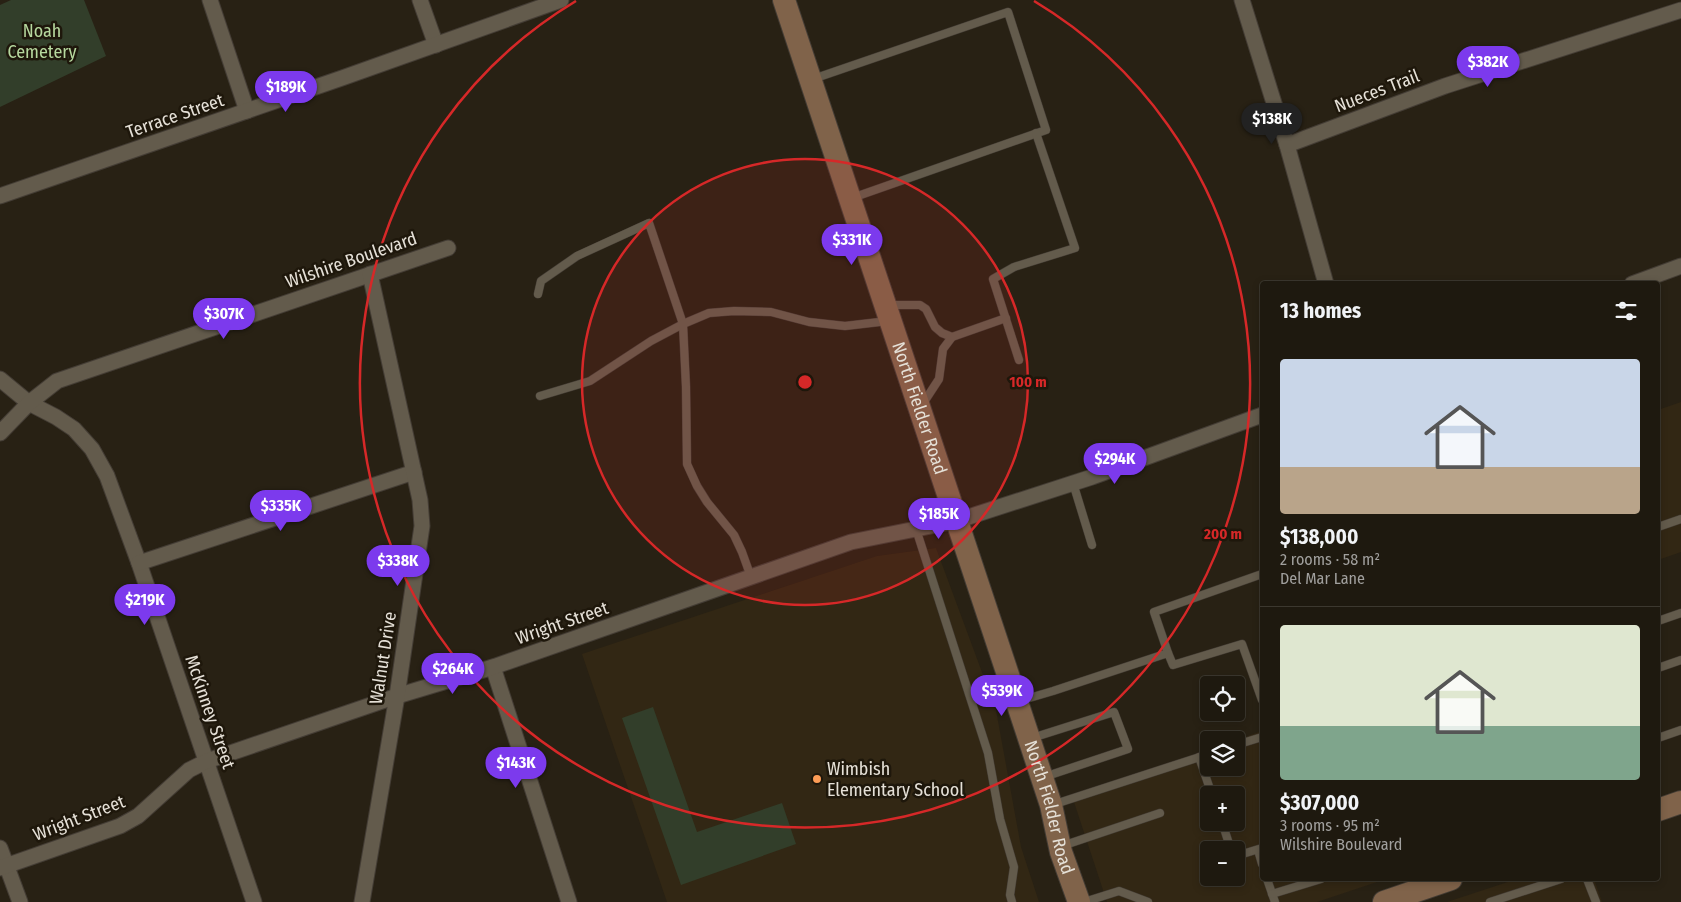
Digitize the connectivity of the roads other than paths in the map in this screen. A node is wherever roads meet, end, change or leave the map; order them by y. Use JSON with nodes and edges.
{"nodes":[{"id":1,"x":210,"y":0,"type":"edge"},
{"id":2,"x":420,"y":0,"type":"edge"},
{"id":3,"x":561,"y":0,"type":"edge"},
{"id":4,"x":784,"y":0,"type":"edge"},
{"id":5,"x":1242,"y":0,"type":"edge"},
{"id":6,"x":1681,"y":10,"type":"edge"},
{"id":7,"x":436,"y":45,"type":"junction"},
{"id":8,"x":810,"y":80,"type":"junction"},
{"id":9,"x":246,"y":111,"type":"junction"},
{"id":10,"x":1036,"y":133,"type":"junction"},
{"id":11,"x":1287,"y":145,"type":"junction"},
{"id":12,"x":0,"y":196,"type":"edge"},
{"id":13,"x":850,"y":199,"type":"junction"},
{"id":14,"x":448,"y":248,"type":"dead end"},
{"id":15,"x":1681,"y":266,"type":"edge"},
{"id":16,"x":370,"y":274,"type":"junction"},
{"id":17,"x":1325,"y":281,"type":"edge"},
{"id":18,"x":1640,"y":281,"type":"edge"},
{"id":19,"x":538,"y":294,"type":"dead end"},
{"id":20,"x":887,"y":313,"type":"junction"},
{"id":21,"x":1006,"y":318,"type":"junction"},
{"id":22,"x":683,"y":324,"type":"junction"},
{"id":23,"x":952,"y":337,"type":"junction"},
{"id":24,"x":1019,"y":360,"type":"dead end"},
{"id":25,"x":0,"y":379,"type":"edge"},
{"id":26,"x":540,"y":396,"type":"dead end"},
{"id":27,"x":29,"y":403,"type":"junction"},
{"id":28,"x":919,"y":409,"type":"junction"},
{"id":29,"x":1260,"y":416,"type":"edge"},
{"id":30,"x":0,"y":433,"type":"edge"},
{"id":31,"x":414,"y":472,"type":"junction"},
{"id":32,"x":1073,"y":483,"type":"junction"},
{"id":33,"x":1681,"y":519,"type":"edge"},
{"id":34,"x":956,"y":521,"type":"junction"},
{"id":35,"x":1660,"y":526,"type":"edge"},
{"id":36,"x":916,"y":529,"type":"junction"},
{"id":37,"x":1092,"y":545,"type":"dead end"},
{"id":38,"x":139,"y":563,"type":"junction"},
{"id":39,"x":1260,"y":575,"type":"edge"},
{"id":40,"x":751,"y":577,"type":"junction"},
{"id":41,"x":1681,"y":613,"type":"edge"},
{"id":42,"x":1660,"y":620,"type":"edge"},
{"id":43,"x":1168,"y":653,"type":"junction"},
{"id":44,"x":1681,"y":660,"type":"edge"},
{"id":45,"x":493,"y":667,"type":"junction"},
{"id":46,"x":1660,"y":667,"type":"edge"},
{"id":47,"x":1013,"y":691,"type":"junction"},
{"id":48,"x":969,"y":693,"type":"junction"},
{"id":49,"x":1260,"y":694,"type":"edge"},
{"id":50,"x":397,"y":696,"type":"junction"},
{"id":51,"x":1681,"y":730,"type":"edge"},
{"id":52,"x":1660,"y":737,"type":"edge"},
{"id":53,"x":1260,"y":738,"type":"edge"},
{"id":54,"x":1028,"y":740,"type":"junction"},
{"id":55,"x":1245,"y":742,"type":"edge"},
{"id":56,"x":1199,"y":757,"type":"joint"},
{"id":57,"x":207,"y":761,"type":"junction"},
{"id":58,"x":1042,"y":778,"type":"junction"},
{"id":59,"x":1209,"y":786,"type":"edge"},
{"id":60,"x":1681,"y":802,"type":"edge"},
{"id":61,"x":1050,"y":805,"type":"junction"},
{"id":62,"x":1660,"y":809,"type":"edge"},
{"id":63,"x":1160,"y":813,"type":"dead end"},
{"id":64,"x":1060,"y":847,"type":"junction"},
{"id":65,"x":0,"y":848,"type":"edge"},
{"id":66,"x":1260,"y":849,"type":"edge"},
{"id":67,"x":1245,"y":853,"type":"edge"},
{"id":68,"x":3,"y":867,"type":"edge"},
{"id":69,"x":1268,"y":881,"type":"edge"},
{"id":70,"x":1317,"y":881,"type":"edge"},
{"id":71,"x":1447,"y":881,"type":"edge"},
{"id":72,"x":1555,"y":881,"type":"edge"},
{"id":73,"x":1587,"y":881,"type":"edge"},
{"id":74,"x":1273,"y":898,"type":"edge"},
{"id":75,"x":20,"y":902,"type":"edge"},
{"id":76,"x":254,"y":902,"type":"edge"},
{"id":77,"x":362,"y":902,"type":"edge"},
{"id":78,"x":568,"y":902,"type":"edge"},
{"id":79,"x":1012,"y":902,"type":"edge"},
{"id":80,"x":1079,"y":902,"type":"edge"},
{"id":81,"x":1084,"y":902,"type":"edge"},
{"id":82,"x":1148,"y":902,"type":"edge"},
{"id":83,"x":1384,"y":902,"type":"edge"},
{"id":84,"x":1490,"y":902,"type":"edge"},
{"id":85,"x":1596,"y":902,"type":"edge"}],
"edges":[{"from":1,"to":9,"type":"street"},
{"from":2,"to":7,"type":"street"},
{"from":3,"to":7,"type":"street","name":"Terrace Street"},
{"from":4,"to":8,"type":"main road","name":"North Fielder Road"},
{"from":5,"to":11,"type":"street"},
{"from":6,"to":11,"type":"street","name":"Nueces Trail"},
{"from":7,"to":9,"type":"street","name":"Terrace Street"},
{"from":8,"to":10,"type":"lane"},
{"from":8,"to":13,"type":"main road","name":"North Fielder Road"},
{"from":9,"to":12,"type":"street","name":"Terrace Street"},
{"from":10,"to":13,"type":"lane"},
{"from":10,"to":21,"type":"lane"},
{"from":11,"to":17,"type":"street"},
{"from":13,"to":20,"type":"main road","name":"North Fielder Road"},
{"from":14,"to":16,"type":"street","name":"Wilshire Boulevard"},
{"from":15,"to":18,"type":"street"},
{"from":16,"to":27,"type":"street","name":"Wilshire Boulevard"},
{"from":16,"to":31,"type":"street","name":"Walnut Drive"},
{"from":19,"to":22,"type":"lane"},
{"from":20,"to":22,"type":"lane"},
{"from":20,"to":23,"type":"lane"},
{"from":20,"to":28,"type":"main road","name":"North Fielder Road"},
{"from":21,"to":23,"type":"lane"},
{"from":21,"to":24,"type":"lane"},
{"from":22,"to":26,"type":"lane"},
{"from":22,"to":40,"type":"lane"},
{"from":23,"to":28,"type":"lane"},
{"from":25,"to":27,"type":"street","name":"McKinney Street"},
{"from":27,"to":30,"type":"street","name":"Wilshire Boulevard"},
{"from":27,"to":38,"type":"street","name":"McKinney Street"},
{"from":28,"to":34,"type":"main road","name":"North Fielder Road"},
{"from":29,"to":32,"type":"street","name":"Wright Street"},
{"from":31,"to":38,"type":"street"},
{"from":31,"to":50,"type":"street","name":"Walnut Drive"},
{"from":32,"to":34,"type":"street","name":"Wright Street"},
{"from":32,"to":37,"type":"lane"},
{"from":33,"to":35,"type":"lane"},
{"from":34,"to":36,"type":"street","name":"Wright Street"},
{"from":34,"to":47,"type":"main road","name":"North Fielder Road"},
{"from":36,"to":40,"type":"street","name":"Wright Street"},
{"from":36,"to":48,"type":"lane"},
{"from":38,"to":57,"type":"street","name":"McKinney Street"},
{"from":39,"to":43,"type":"lane"},
{"from":40,"to":45,"type":"street","name":"Wright Street"},
{"from":41,"to":42,"type":"lane"},
{"from":43,"to":47,"type":"lane"},
{"from":43,"to":49,"type":"lane"},
{"from":44,"to":46,"type":"lane"},
{"from":45,"to":50,"type":"street","name":"Wright Street"},
{"from":45,"to":78,"type":"street"},
{"from":47,"to":48,"type":"lane"},
{"from":47,"to":54,"type":"main road","name":"North Fielder Road"},
{"from":48,"to":79,"type":"lane"},
{"from":50,"to":57,"type":"street","name":"Wright Street"},
{"from":50,"to":77,"type":"street","name":"Walnut Drive"},
{"from":51,"to":52,"type":"lane"},
{"from":53,"to":55,"type":"lane"},
{"from":54,"to":58,"type":"main road","name":"North Fielder Road"},
{"from":54,"to":58,"type":"lane"},
{"from":56,"to":59,"type":"lane"},
{"from":56,"to":61,"type":"lane"},
{"from":57,"to":68,"type":"street","name":"Wright Street"},
{"from":57,"to":76,"type":"street","name":"McKinney Street"},
{"from":58,"to":61,"type":"main road","name":"North Fielder Road"},
{"from":60,"to":62,"type":"main road"},
{"from":61,"to":64,"type":"main road","name":"North Fielder Road"},
{"from":63,"to":64,"type":"lane"},
{"from":64,"to":80,"type":"main road","name":"North Fielder Road"},
{"from":65,"to":68,"type":"street"},
{"from":66,"to":67,"type":"lane"},
{"from":68,"to":75,"type":"street"},
{"from":69,"to":74,"type":"lane"},
{"from":70,"to":74,"type":"lane"},
{"from":71,"to":83,"type":"main road"},
{"from":72,"to":84,"type":"lane"},
{"from":73,"to":85,"type":"lane"},
{"from":81,"to":82,"type":"lane"}]}
